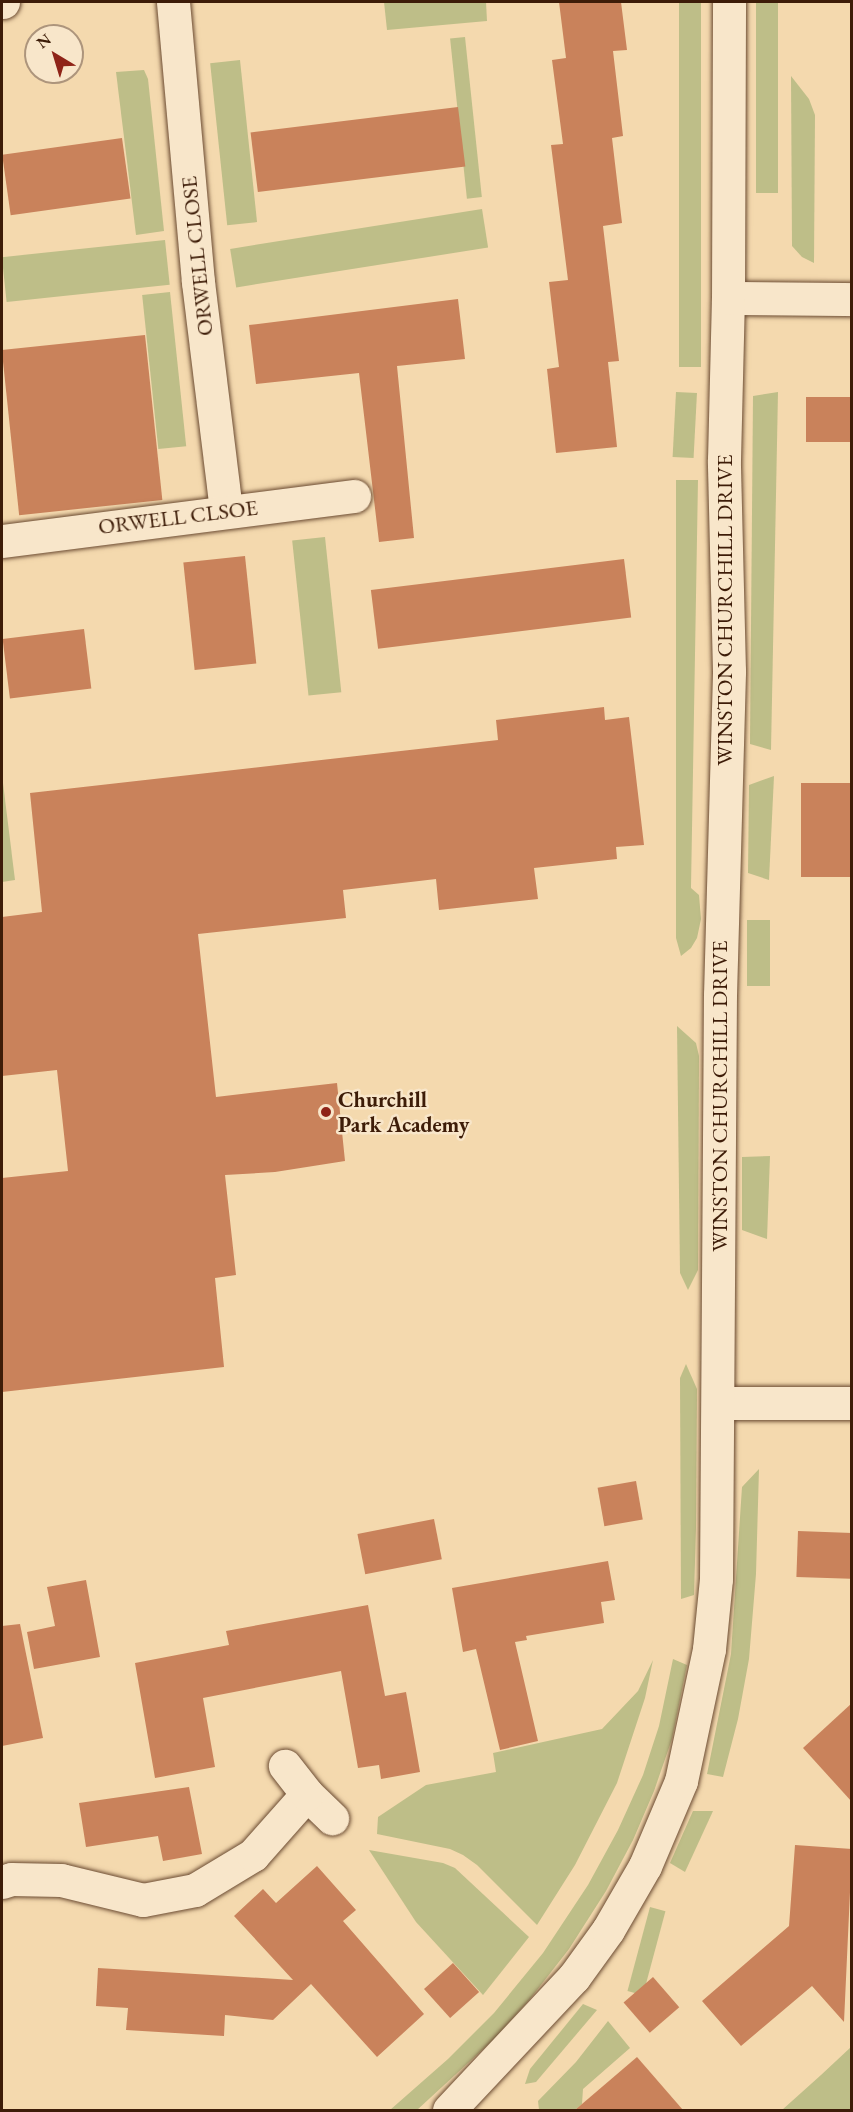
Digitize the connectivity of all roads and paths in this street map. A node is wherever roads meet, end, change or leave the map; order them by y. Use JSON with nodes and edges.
{"nodes":[{"id":1,"x":172,"y":2,"type":"edge"},
{"id":2,"x":729,"y":2,"type":"edge"},
{"id":3,"x":728,"y":298,"type":"junction"},
{"id":4,"x":852,"y":299,"type":"edge"},
{"id":5,"x":354,"y":496,"type":"dead end"},
{"id":6,"x":226,"y":511,"type":"junction"},
{"id":7,"x":2,"y":541,"type":"edge"},
{"id":8,"x":718,"y":1403,"type":"junction"},
{"id":9,"x":852,"y":1403,"type":"edge"},
{"id":10,"x":285,"y":1766,"type":"dead end"},
{"id":11,"x":307,"y":1794,"type":"junction"},
{"id":12,"x":332,"y":1818,"type":"dead end"},
{"id":13,"x":2,"y":1882,"type":"edge"},
{"id":14,"x":458,"y":2108,"type":"edge"}],
"edges":[{"from":1,"to":6,"type":"street","name":"ORWELL CLOSE"},
{"from":2,"to":3,"type":"street","name":"WINSTON CHURCHILL DRIVE"},
{"from":3,"to":4,"type":"street"},
{"from":3,"to":8,"type":"street","name":"WINSTON CHURCHILL DRIVE"},
{"from":5,"to":6,"type":"street","name":"ORWELL CLSOE"},
{"from":6,"to":7,"type":"street","name":"ORWELL CLSOE"},
{"from":8,"to":9,"type":"street"},
{"from":8,"to":14,"type":"street","name":"WINSTON CHURCHILL DRIVE"},
{"from":10,"to":11,"type":"street"},
{"from":11,"to":12,"type":"street"},
{"from":11,"to":13,"type":"street"}]}
